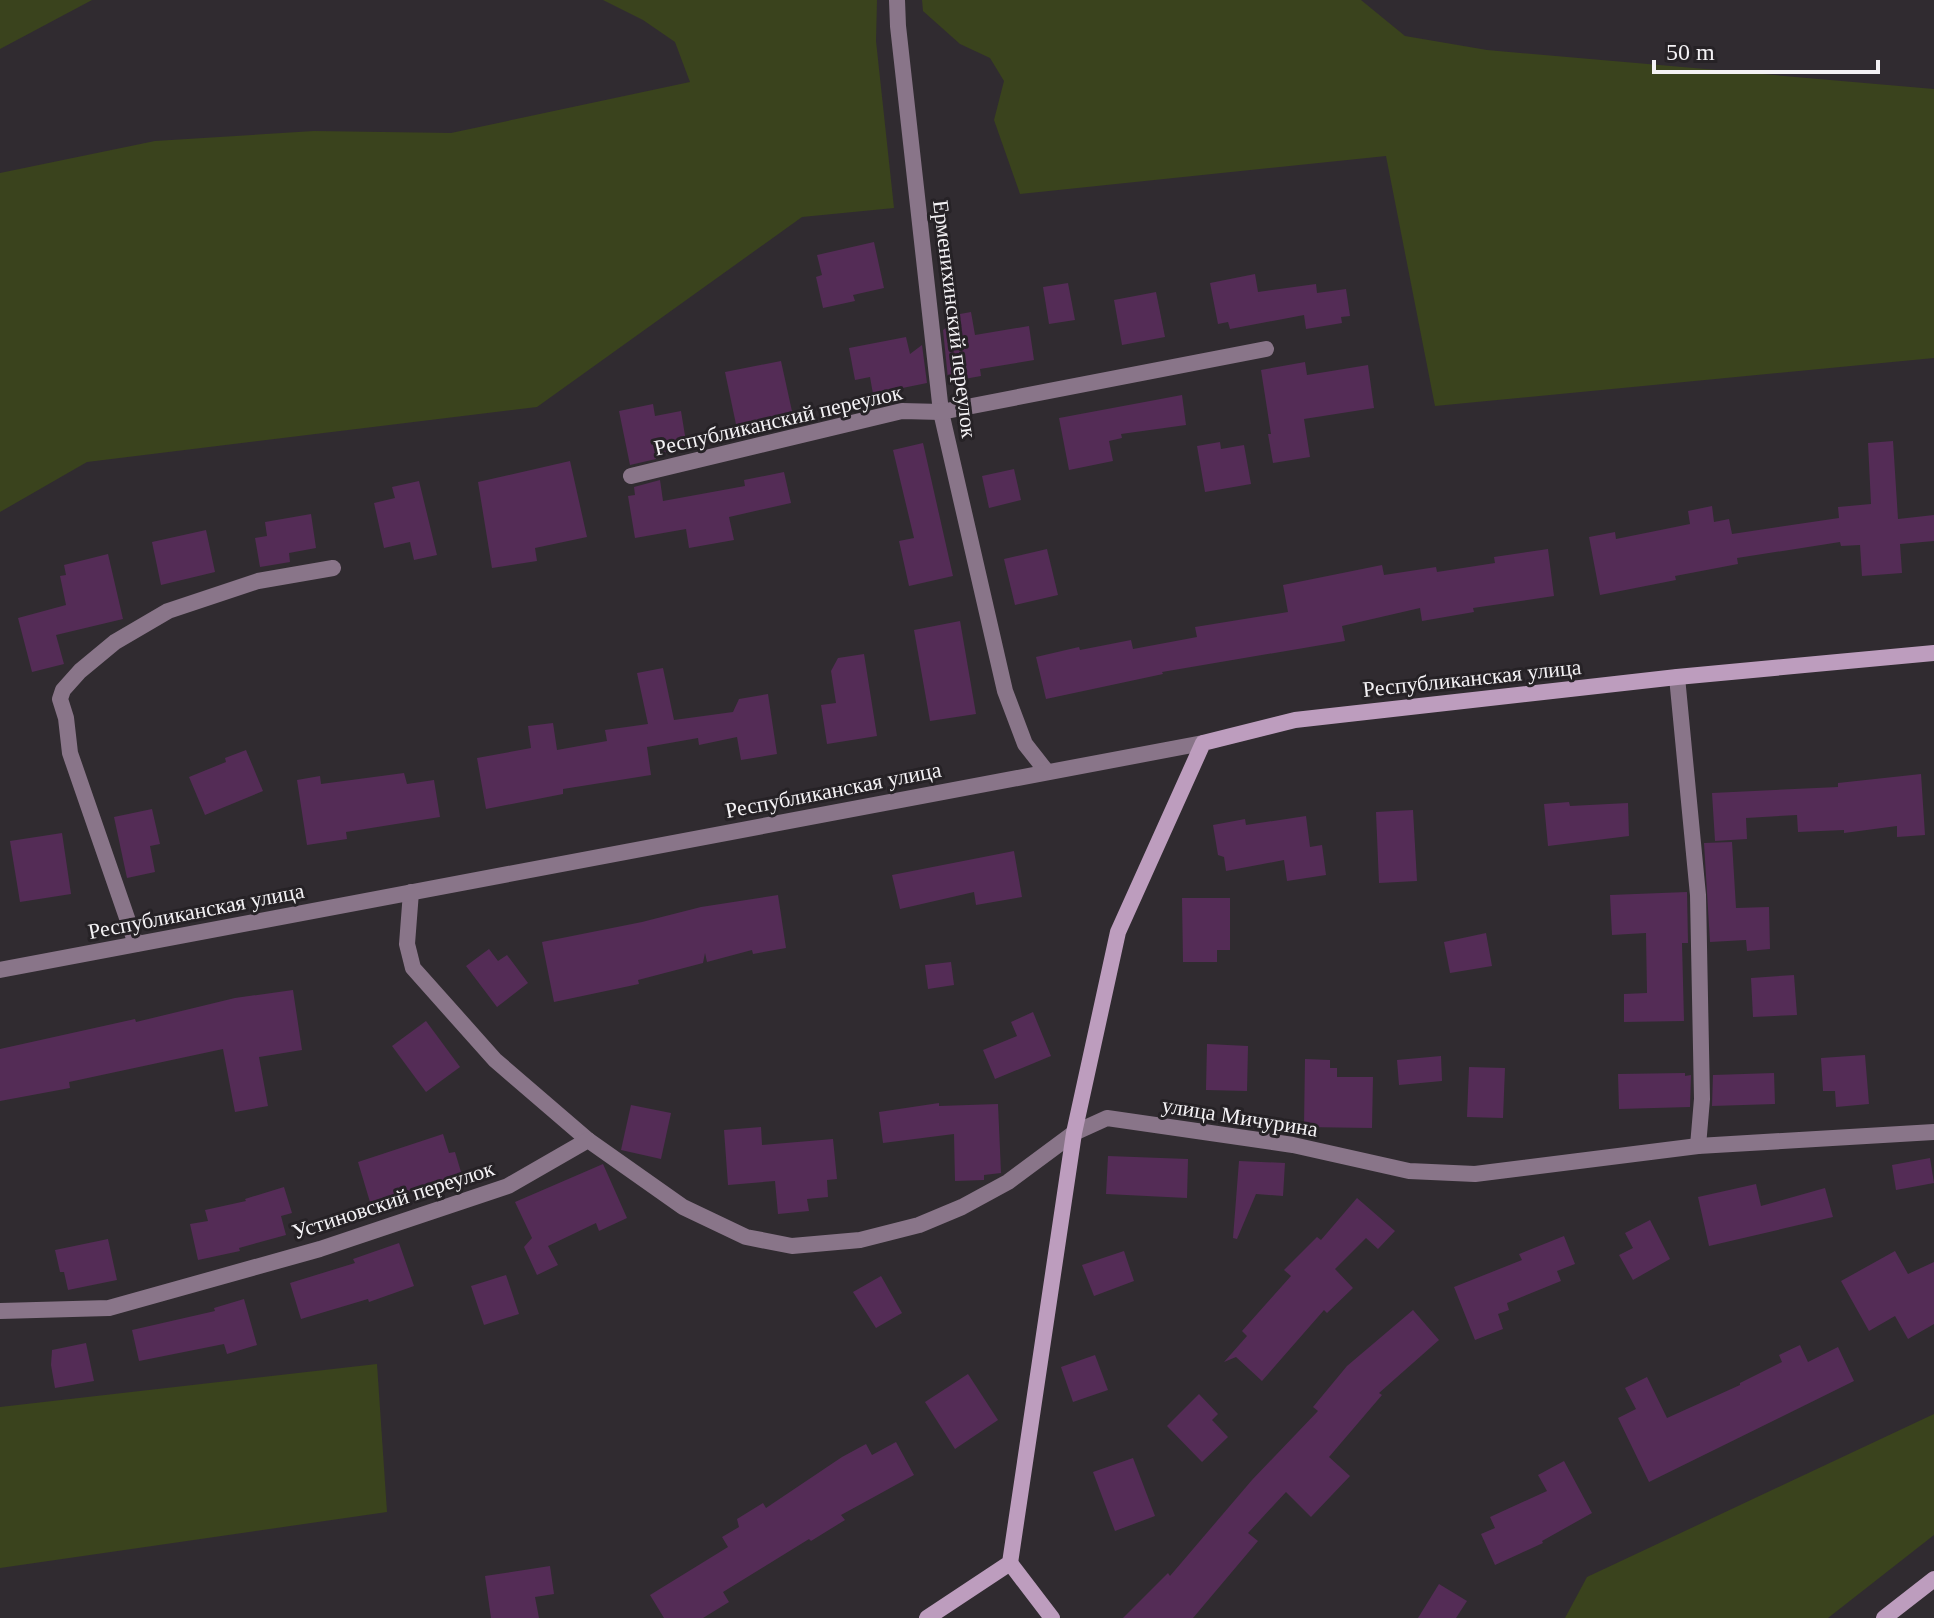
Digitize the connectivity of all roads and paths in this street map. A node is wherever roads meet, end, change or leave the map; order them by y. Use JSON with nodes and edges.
{"nodes":[{"id":1,"x":897,"y":0,"type":"edge"},
{"id":2,"x":1266,"y":349,"type":"dead end"},
{"id":3,"x":941,"y":412,"type":"junction"},
{"id":4,"x":631,"y":476,"type":"dead end"},
{"id":5,"x":333,"y":568,"type":"dead end"},
{"id":6,"x":1934,"y":653,"type":"edge"},
{"id":7,"x":1677,"y":677,"type":"junction"},
{"id":8,"x":1203,"y":743,"type":"junction"},
{"id":9,"x":1047,"y":772,"type":"junction"},
{"id":10,"x":411,"y":892,"type":"junction"},
{"id":11,"x":136,"y":944,"type":"junction"},
{"id":12,"x":0,"y":970,"type":"edge"},
{"id":13,"x":1934,"y":1132,"type":"edge"},
{"id":14,"x":1074,"y":1133,"type":"junction"},
{"id":15,"x":588,"y":1140,"type":"junction"},
{"id":16,"x":1698,"y":1146,"type":"junction"},
{"id":17,"x":0,"y":1311,"type":"edge"},
{"id":18,"x":1010,"y":1563,"type":"junction"},
{"id":19,"x":1934,"y":1579,"type":"edge"},
{"id":20,"x":927,"y":1618,"type":"edge"},
{"id":21,"x":1052,"y":1618,"type":"edge"},
{"id":22,"x":1884,"y":1618,"type":"edge"}],
"edges":[{"from":1,"to":3,"type":"street","name":"Ерменихинский переулок"},
{"from":2,"to":3,"type":"street","name":"Республиканский переулок"},
{"from":3,"to":4,"type":"street","name":"Республиканский переулок"},
{"from":3,"to":9,"type":"street","name":"Ерменихинский переулок"},
{"from":5,"to":11,"type":"street"},
{"from":6,"to":7,"type":"street","name":"Республиканская улица"},
{"from":7,"to":8,"type":"street","name":"Республиканская улица"},
{"from":7,"to":16,"type":"street"},
{"from":8,"to":9,"type":"street","name":"Республиканская улица"},
{"from":8,"to":14,"type":"street"},
{"from":9,"to":10,"type":"street","name":"Республиканская улица"},
{"from":10,"to":11,"type":"street","name":"Республиканская улица"},
{"from":10,"to":15,"type":"street"},
{"from":11,"to":12,"type":"street","name":"Республиканская улица"},
{"from":13,"to":16,"type":"street","name":"улица Мичурина"},
{"from":14,"to":15,"type":"street"},
{"from":14,"to":16,"type":"street","name":"улица Мичурина"},
{"from":14,"to":18,"type":"street"},
{"from":15,"to":17,"type":"street","name":"Устиновский переулок"},
{"from":18,"to":20,"type":"street"},
{"from":18,"to":21,"type":"street"},
{"from":19,"to":22,"type":"street"}]}
